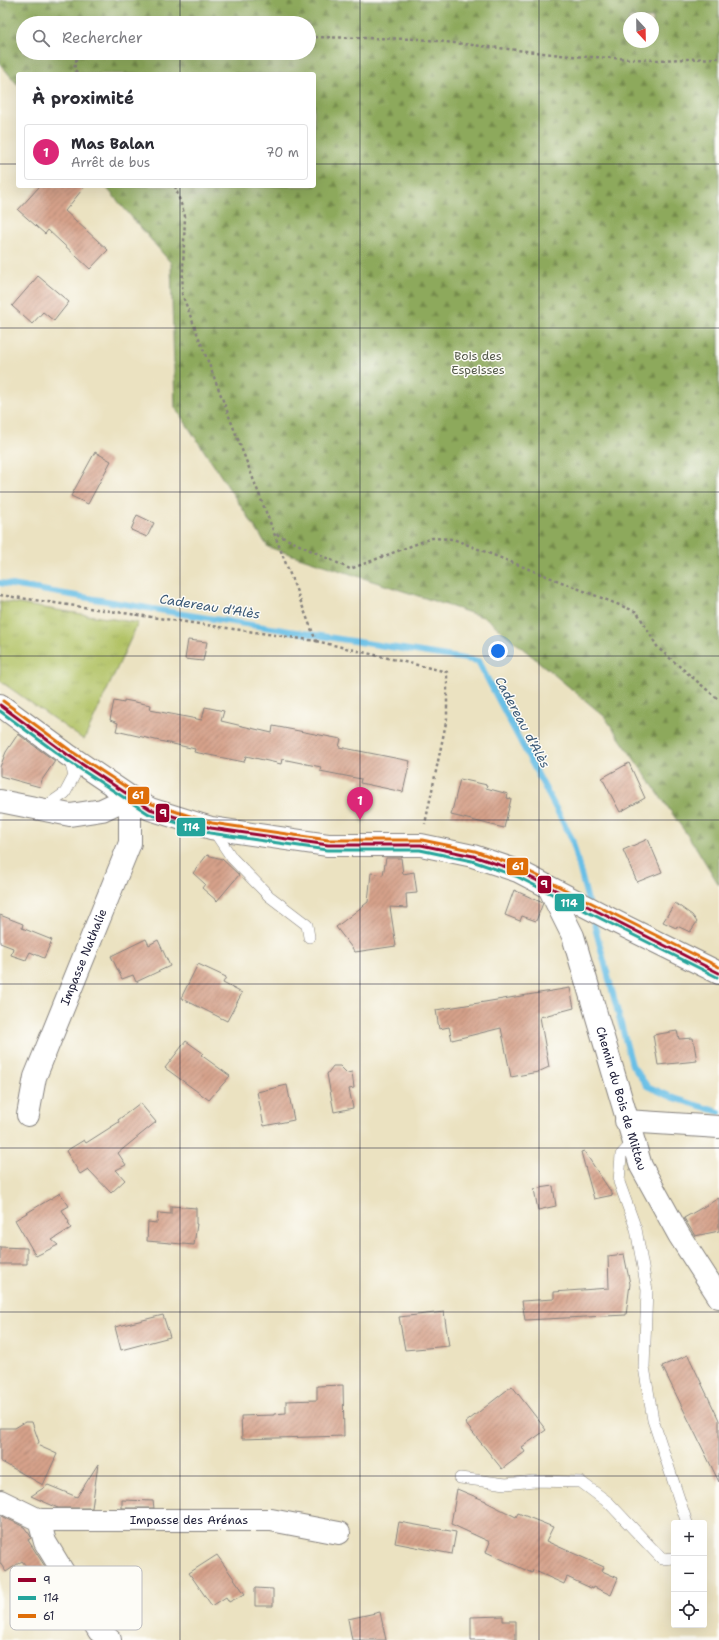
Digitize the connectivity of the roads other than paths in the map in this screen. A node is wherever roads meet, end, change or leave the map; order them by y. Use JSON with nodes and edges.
{"nodes":[{"id":1,"x":0,"y":705,"type":"edge"},
{"id":2,"x":68,"y":755,"type":"junction"},
{"id":3,"x":130,"y":797,"type":"junction"},
{"id":4,"x":0,"y":801,"type":"edge"},
{"id":5,"x":42,"y":809,"type":"junction"},
{"id":6,"x":211,"y":828,"type":"junction"},
{"id":7,"x":549,"y":888,"type":"junction"},
{"id":8,"x":309,"y":937,"type":"dead end"},
{"id":9,"x":719,"y":973,"type":"edge"},
{"id":10,"x":28,"y":1115,"type":"dead end"},
{"id":11,"x":626,"y":1121,"type":"junction"},
{"id":12,"x":719,"y":1127,"type":"edge"},
{"id":13,"x":633,"y":1142,"type":"junction"},
{"id":14,"x":719,"y":1298,"type":"edge"},
{"id":15,"x":460,"y":1478,"type":"dead end"},
{"id":16,"x":0,"y":1501,"type":"edge"},
{"id":17,"x":39,"y":1520,"type":"junction"},
{"id":18,"x":686,"y":1520,"type":"edge"},
{"id":19,"x":339,"y":1533,"type":"dead end"},
{"id":20,"x":671,"y":1558,"type":"edge"},
{"id":21,"x":60,"y":1566,"type":"edge"},
{"id":22,"x":98,"y":1630,"type":"edge"},
{"id":23,"x":110,"y":1640,"type":"edge"}],
"edges":[{"from":1,"to":2,"type":"street"},
{"from":2,"to":3,"type":"street"},
{"from":2,"to":5,"type":"lane"},
{"from":3,"to":5,"type":"street"},
{"from":3,"to":6,"type":"street"},
{"from":3,"to":10,"type":"street","name":"Impasse Nathalie"},
{"from":4,"to":5,"type":"street"},
{"from":6,"to":7,"type":"street"},
{"from":6,"to":8,"type":"lane"},
{"from":7,"to":9,"type":"street"},
{"from":7,"to":11,"type":"street","name":"Chemin du Bois de Mittau"},
{"from":11,"to":12,"type":"street"},
{"from":11,"to":13,"type":"street","name":"Chemin du Bois de Mittau"},
{"from":13,"to":14,"type":"street","name":"Chemin du Bois de Mittau"},
{"from":13,"to":18,"type":"lane"},
{"from":15,"to":20,"type":"lane"},
{"from":16,"to":17,"type":"street"},
{"from":17,"to":19,"type":"street","name":"Impasse des Arénas"},
{"from":17,"to":21,"type":"street"},
{"from":22,"to":23,"type":"street"}]}
